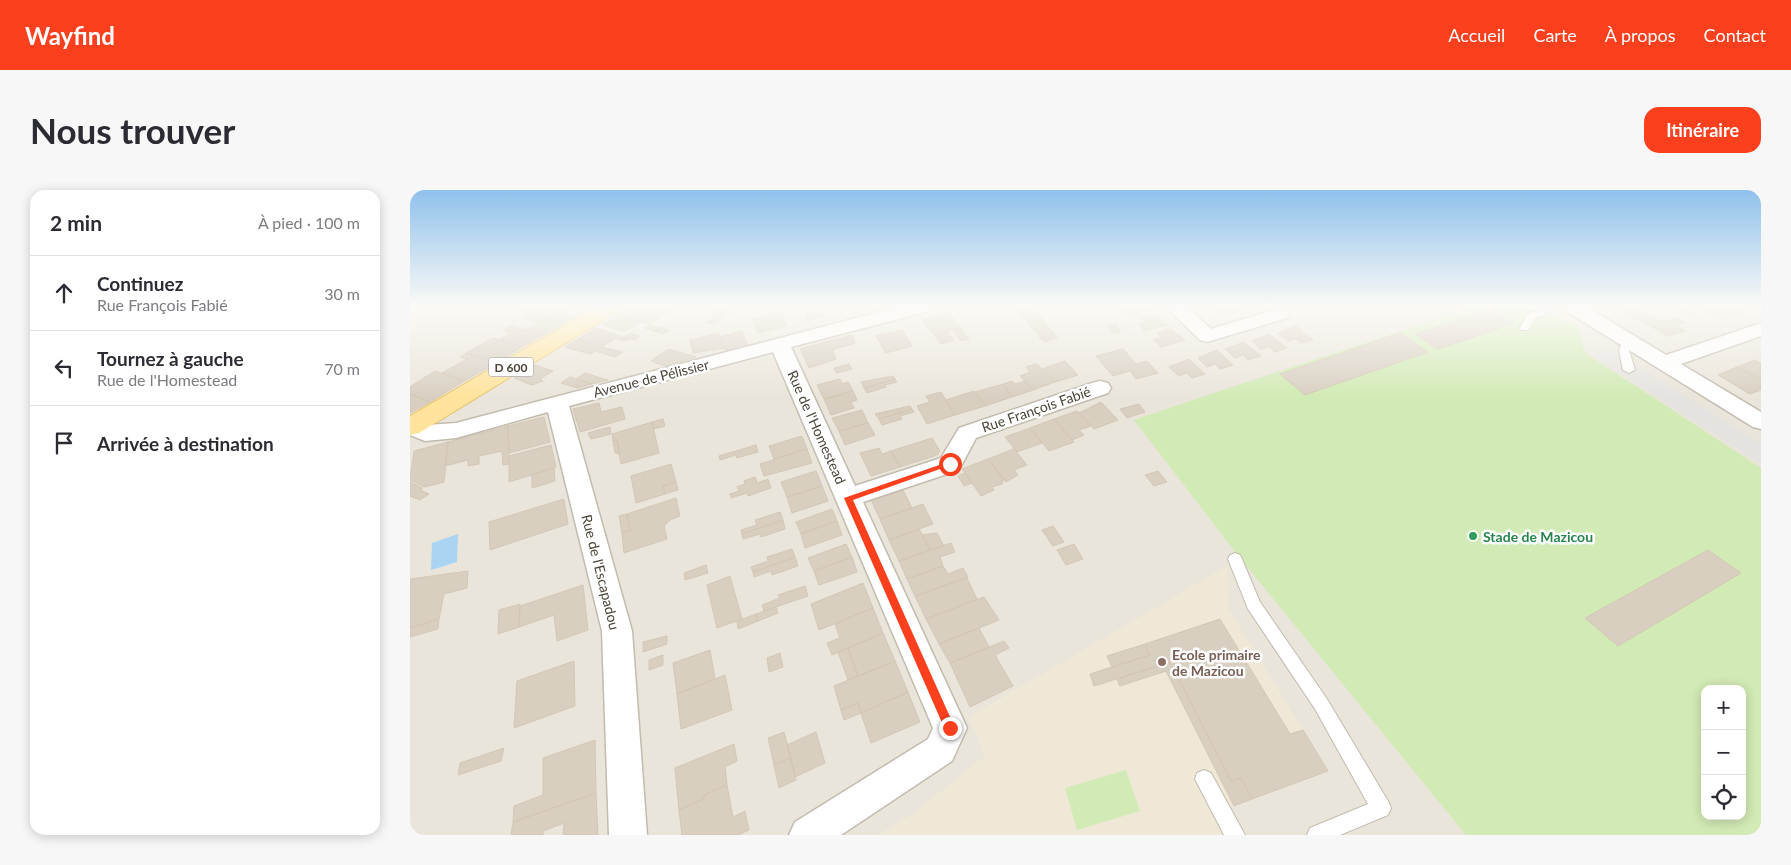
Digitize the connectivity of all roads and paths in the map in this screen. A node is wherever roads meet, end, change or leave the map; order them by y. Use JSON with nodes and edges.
{"nodes":[{"id":1,"x":560,"y":337,"type":"edge"},
{"id":2,"x":799,"y":337,"type":"edge"},
{"id":3,"x":1622,"y":337,"type":"edge"},
{"id":4,"x":1739,"y":337,"type":"edge"},
{"id":5,"x":1628,"y":341,"type":"junction"},
{"id":6,"x":780,"y":345,"type":"junction"},
{"id":7,"x":1663,"y":362,"type":"junction"},
{"id":8,"x":1629,"y":370,"type":"dead end"},
{"id":9,"x":1100,"y":388,"type":"dead end"},
{"id":10,"x":557,"y":402,"type":"junction"},
{"id":11,"x":1761,"y":422,"type":"edge"},
{"id":12,"x":410,"y":427,"type":"edge"},
{"id":13,"x":848,"y":498,"type":"junction"},
{"id":14,"x":1235,"y":559,"type":"dead end"},
{"id":15,"x":1204,"y":779,"type":"dead end"},
{"id":16,"x":628,"y":835,"type":"edge"},
{"id":17,"x":808,"y":835,"type":"edge"},
{"id":18,"x":1235,"y":835,"type":"edge"},
{"id":19,"x":1317,"y":835,"type":"edge"}],
"edges":[{"from":1,"to":12,"type":"main road","number":"D 600"},
{"from":2,"to":6,"type":"street","name":"Avenue de Pélissier"},
{"from":3,"to":5,"type":"street"},
{"from":4,"to":7,"type":"street"},
{"from":5,"to":7,"type":"street"},
{"from":5,"to":8,"type":"lane"},
{"from":6,"to":10,"type":"street","name":"Avenue de Pélissier"},
{"from":6,"to":13,"type":"street","name":"Rue de l'Homestead"},
{"from":7,"to":11,"type":"street"},
{"from":9,"to":13,"type":"street","name":"Rue François Fabié"},
{"from":10,"to":12,"type":"street","name":"Avenue de Pélissier"},
{"from":10,"to":16,"type":"street","name":"Rue de l'Escapadou"},
{"from":13,"to":17,"type":"street","name":"Rue de l'Homestead"},
{"from":14,"to":19,"type":"lane"},
{"from":15,"to":18,"type":"lane"}]}
